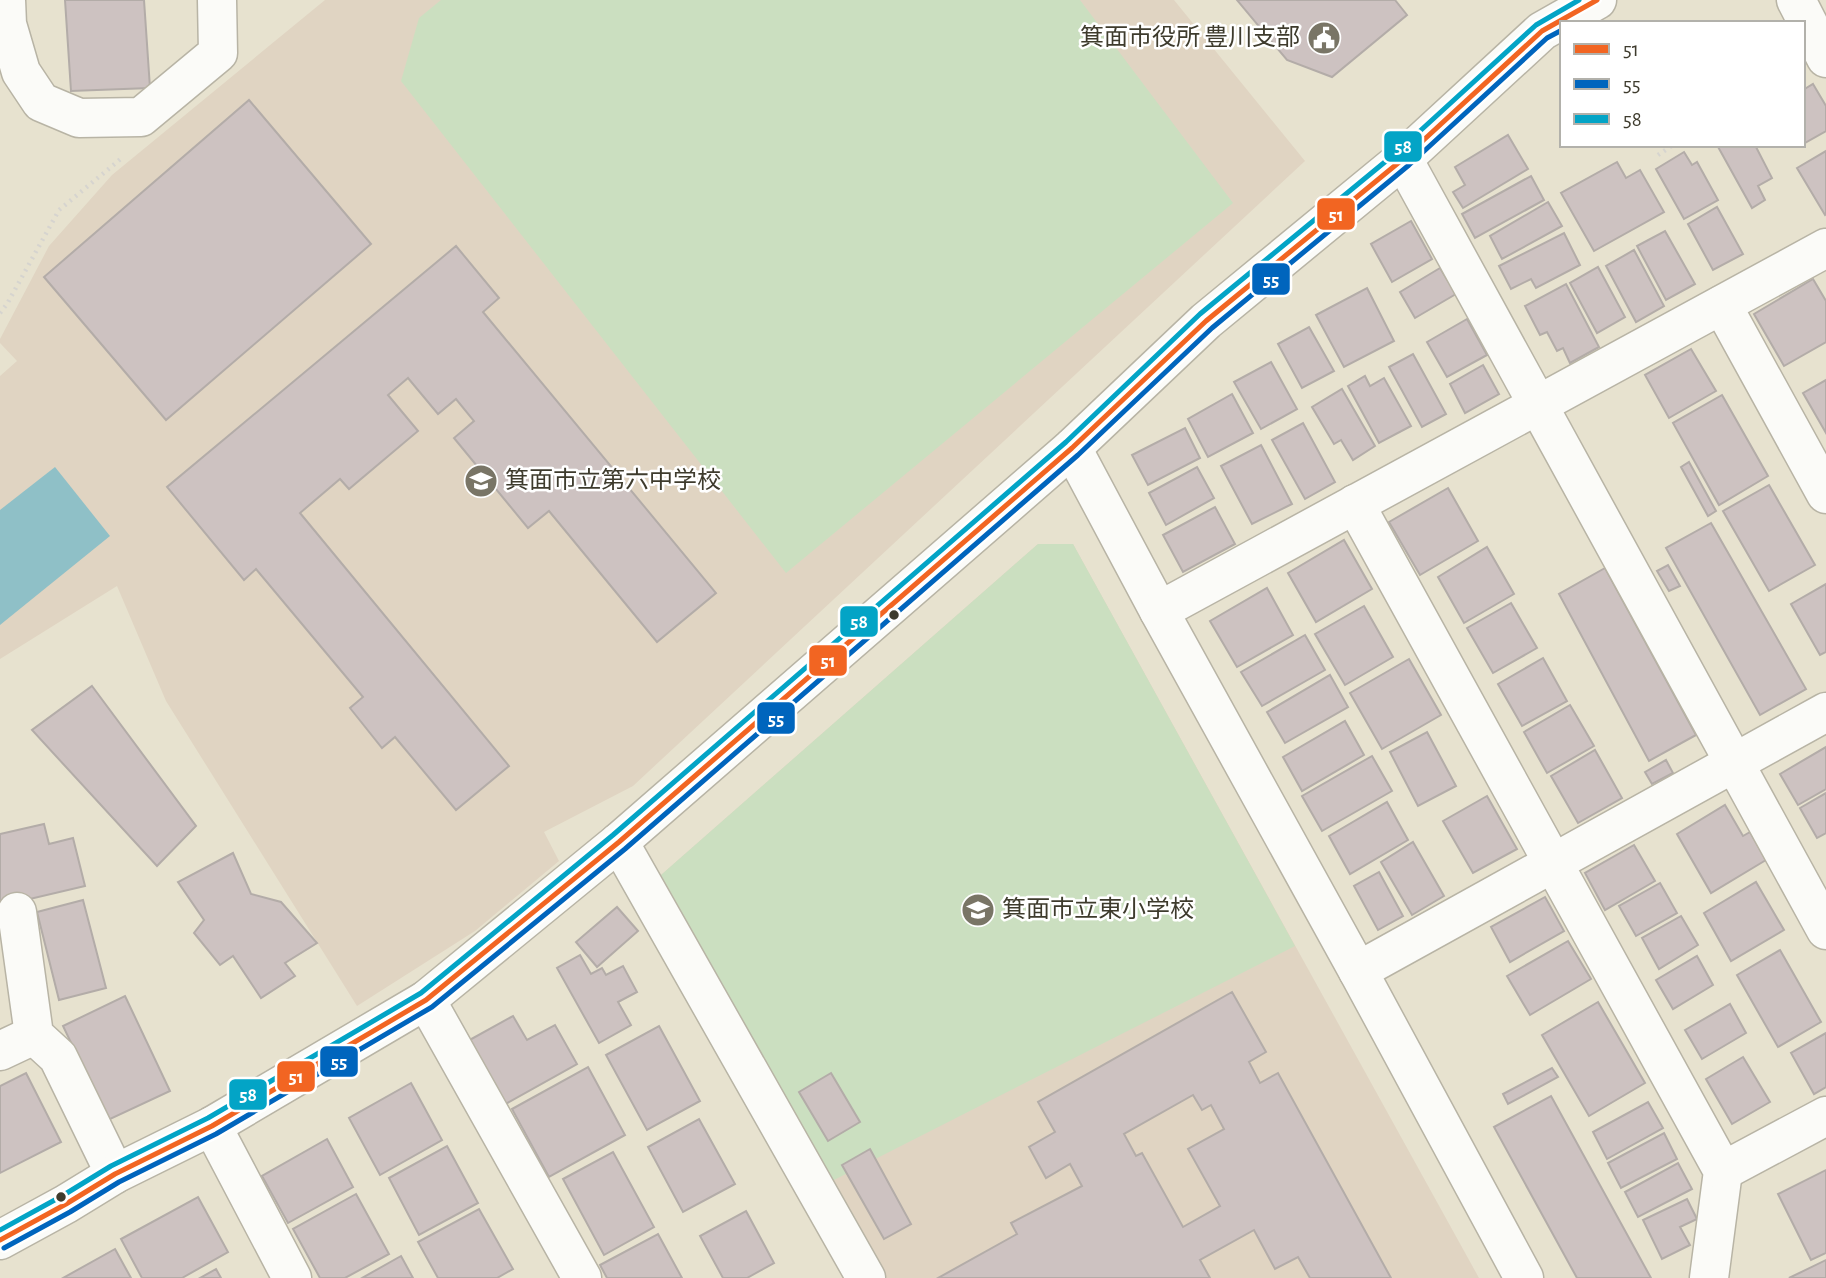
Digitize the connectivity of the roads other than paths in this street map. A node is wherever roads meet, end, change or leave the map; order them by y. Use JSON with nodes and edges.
{"nodes":[{"id":1,"x":6,"y":0,"type":"edge"},
{"id":2,"x":217,"y":0,"type":"edge"},
{"id":3,"x":1597,"y":0,"type":"edge"},
{"id":4,"x":1796,"y":0,"type":"edge"},
{"id":5,"x":1826,"y":58,"type":"edge"},
{"id":6,"x":1403,"y":159,"type":"junction"},
{"id":7,"x":1826,"y":248,"type":"edge"},
{"id":8,"x":1723,"y":305,"type":"junction"},
{"id":9,"x":1537,"y":405,"type":"junction"},
{"id":10,"x":1072,"y":448,"type":"junction"},
{"id":11,"x":1826,"y":494,"type":"edge"},
{"id":12,"x":1356,"y":504,"type":"junction"},
{"id":13,"x":1159,"y":611,"type":"junction"},
{"id":14,"x":1826,"y":712,"type":"edge"},
{"id":15,"x":1735,"y":764,"type":"junction"},
{"id":16,"x":619,"y":842,"type":"junction"},
{"id":17,"x":1553,"y":864,"type":"junction"},
{"id":18,"x":17,"y":912,"type":"dead end"},
{"id":19,"x":1826,"y":930,"type":"edge"},
{"id":20,"x":1359,"y":971,"type":"junction"},
{"id":21,"x":426,"y":1000,"type":"junction"},
{"id":22,"x":34,"y":1035,"type":"junction"},
{"id":23,"x":0,"y":1051,"type":"edge"},
{"id":24,"x":1826,"y":1116,"type":"edge"},
{"id":25,"x":212,"y":1126,"type":"junction"},
{"id":26,"x":1723,"y":1171,"type":"junction"},
{"id":27,"x":115,"y":1174,"type":"junction"},
{"id":28,"x":0,"y":1240,"type":"edge"},
{"id":29,"x":292,"y":1278,"type":"edge"},
{"id":30,"x":582,"y":1278,"type":"edge"},
{"id":31,"x":866,"y":1278,"type":"edge"},
{"id":32,"x":1524,"y":1278,"type":"edge"},
{"id":33,"x":1709,"y":1278,"type":"edge"}],
"edges":[{"from":1,"to":2,"type":"street"},
{"from":3,"to":6,"type":"street"},
{"from":4,"to":5,"type":"street"},
{"from":6,"to":9,"type":"street"},
{"from":6,"to":10,"type":"street"},
{"from":7,"to":8,"type":"street"},
{"from":8,"to":9,"type":"street"},
{"from":8,"to":11,"type":"street"},
{"from":9,"to":12,"type":"street"},
{"from":9,"to":15,"type":"street"},
{"from":10,"to":13,"type":"street"},
{"from":10,"to":16,"type":"street"},
{"from":12,"to":13,"type":"street"},
{"from":12,"to":17,"type":"street"},
{"from":13,"to":20,"type":"street"},
{"from":14,"to":15,"type":"street"},
{"from":15,"to":17,"type":"street"},
{"from":15,"to":19,"type":"street"},
{"from":16,"to":21,"type":"street"},
{"from":16,"to":31,"type":"street"},
{"from":17,"to":20,"type":"street"},
{"from":17,"to":26,"type":"street"},
{"from":18,"to":22,"type":"street"},
{"from":20,"to":32,"type":"street"},
{"from":21,"to":25,"type":"street"},
{"from":21,"to":30,"type":"street"},
{"from":22,"to":23,"type":"street"},
{"from":22,"to":27,"type":"street"},
{"from":24,"to":26,"type":"street"},
{"from":25,"to":27,"type":"street"},
{"from":25,"to":29,"type":"street"},
{"from":26,"to":33,"type":"street"},
{"from":27,"to":28,"type":"street"}]}
